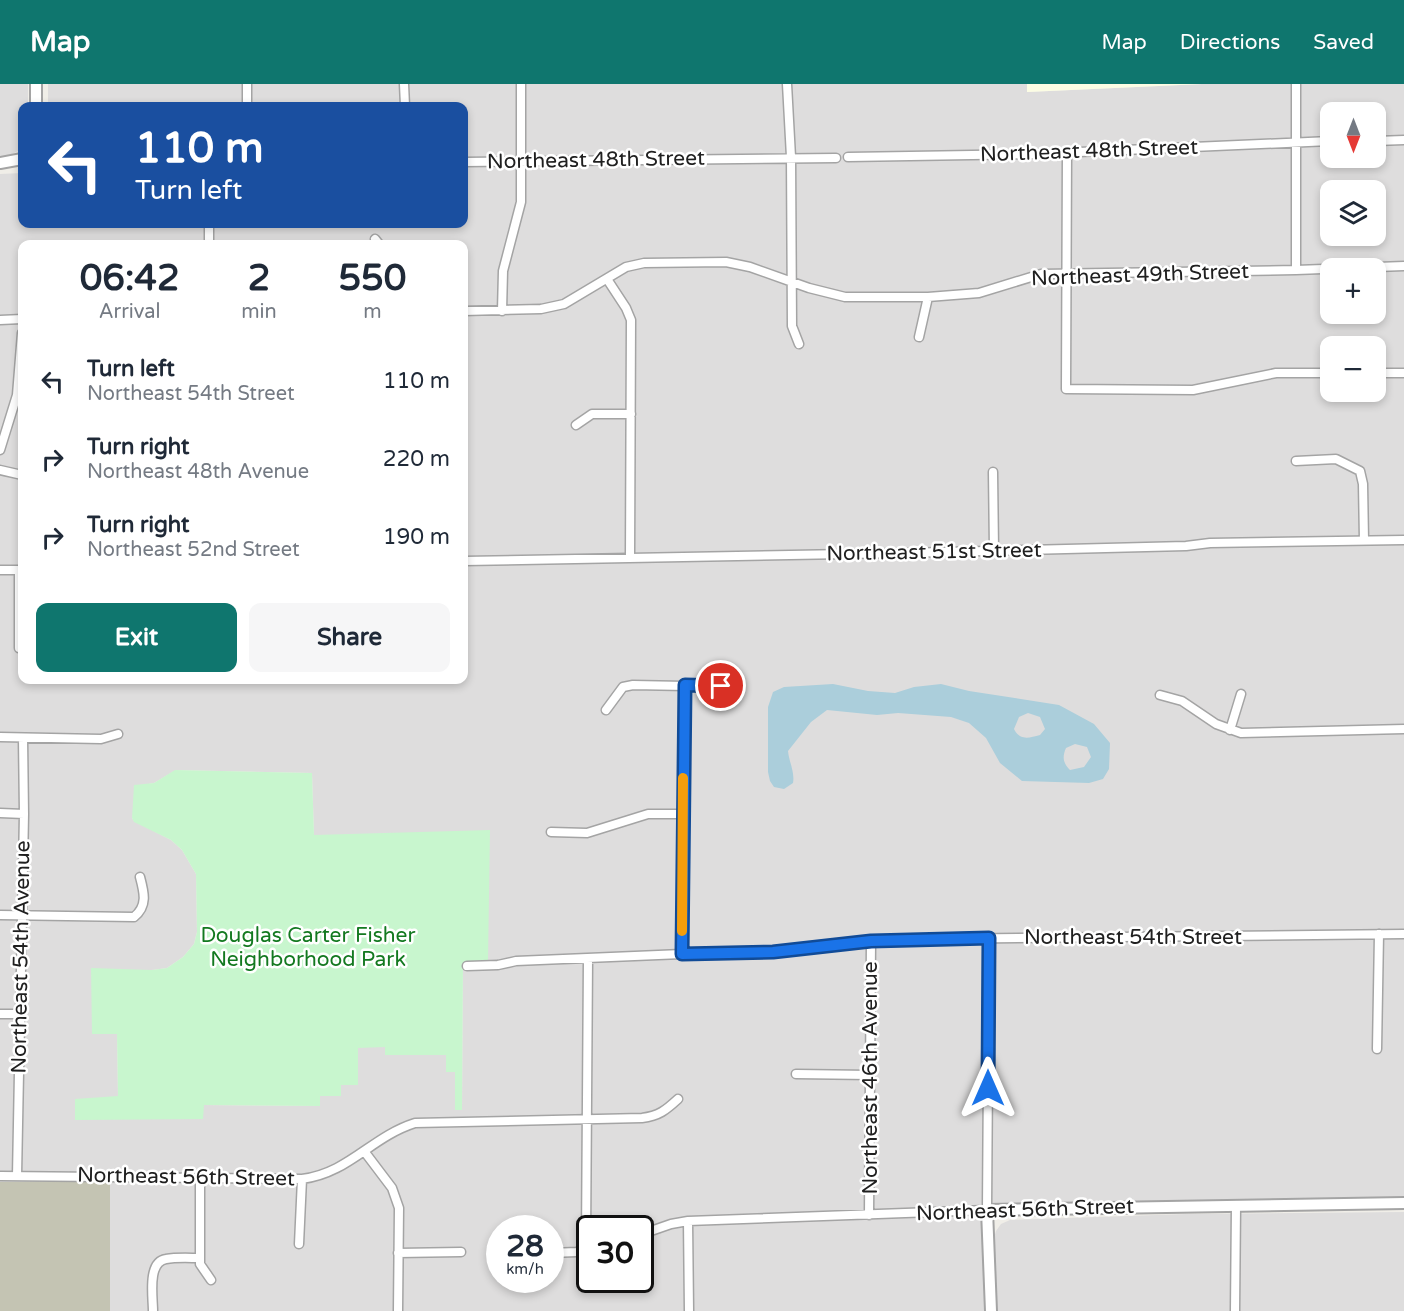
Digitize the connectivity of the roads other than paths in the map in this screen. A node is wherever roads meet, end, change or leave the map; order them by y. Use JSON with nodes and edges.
{"nodes":[{"id":1,"x":36,"y":84,"type":"edge"},
{"id":2,"x":247,"y":84,"type":"edge"},
{"id":3,"x":404,"y":84,"type":"edge"},
{"id":4,"x":521,"y":84,"type":"edge"},
{"id":5,"x":787,"y":84,"type":"edge"},
{"id":6,"x":1296,"y":84,"type":"edge"},
{"id":7,"x":36,"y":102,"type":"edge"},
{"id":8,"x":247,"y":102,"type":"edge"},
{"id":9,"x":405,"y":102,"type":"edge"},
{"id":10,"x":1404,"y":140,"type":"edge"},
{"id":11,"x":1320,"y":141,"type":"edge"},
{"id":12,"x":1386,"y":141,"type":"edge"},
{"id":13,"x":1297,"y":142,"type":"junction"},
{"id":14,"x":1067,"y":152,"type":"junction"},
{"id":15,"x":791,"y":157,"type":"junction"},
{"id":16,"x":836,"y":158,"type":"dead end"},
{"id":17,"x":848,"y":158,"type":"dead end"},
{"id":18,"x":18,"y":160,"type":"edge"},
{"id":19,"x":522,"y":161,"type":"junction"},
{"id":20,"x":468,"y":162,"type":"edge"},
{"id":21,"x":0,"y":164,"type":"edge"},
{"id":22,"x":1404,"y":266,"type":"edge"},
{"id":23,"x":1296,"y":270,"type":"junction"},
{"id":24,"x":1065,"y":273,"type":"junction"},
{"id":25,"x":607,"y":279,"type":"junction"},
{"id":26,"x":791,"y":281,"type":"junction"},
{"id":27,"x":928,"y":297,"type":"junction"},
{"id":28,"x":468,"y":311,"type":"edge"},
{"id":29,"x":502,"y":311,"type":"junction"},
{"id":30,"x":18,"y":319,"type":"edge"},
{"id":31,"x":0,"y":320,"type":"edge"},
{"id":32,"x":919,"y":338,"type":"dead end"},
{"id":33,"x":799,"y":344,"type":"dead end"},
{"id":34,"x":1320,"y":373,"type":"edge"},
{"id":35,"x":1386,"y":373,"type":"edge"},
{"id":36,"x":1404,"y":373,"type":"edge"},
{"id":37,"x":18,"y":383,"type":"edge"},
{"id":38,"x":631,"y":414,"type":"junction"},
{"id":39,"x":576,"y":425,"type":"dead end"},
{"id":40,"x":0,"y":450,"type":"edge"},
{"id":41,"x":1296,"y":460,"type":"dead end"},
{"id":42,"x":0,"y":470,"type":"edge"},
{"id":43,"x":993,"y":472,"type":"dead end"},
{"id":44,"x":18,"y":474,"type":"edge"},
{"id":45,"x":1364,"y":540,"type":"junction"},
{"id":46,"x":1404,"y":540,"type":"edge"},
{"id":47,"x":994,"y":550,"type":"junction"},
{"id":48,"x":630,"y":558,"type":"junction"},
{"id":49,"x":468,"y":561,"type":"edge"},
{"id":50,"x":0,"y":570,"type":"edge"},
{"id":51,"x":18,"y":570,"type":"edge"},
{"id":52,"x":685,"y":685,"type":"junction"},
{"id":53,"x":739,"y":687,"type":"dead end"},
{"id":54,"x":1241,"y":694,"type":"dead end"},
{"id":55,"x":1161,"y":695,"type":"dead end"},
{"id":56,"x":606,"y":710,"type":"dead end"},
{"id":57,"x":1404,"y":729,"type":"edge"},
{"id":58,"x":1230,"y":730,"type":"junction"},
{"id":59,"x":118,"y":734,"type":"dead end"},
{"id":60,"x":0,"y":737,"type":"edge"},
{"id":61,"x":23,"y":738,"type":"junction"},
{"id":62,"x":0,"y":813,"type":"edge"},
{"id":63,"x":24,"y":814,"type":"junction"},
{"id":64,"x":683,"y":814,"type":"junction"},
{"id":65,"x":551,"y":832,"type":"dead end"},
{"id":66,"x":140,"y":877,"type":"dead end"},
{"id":67,"x":0,"y":915,"type":"edge"},
{"id":68,"x":22,"y":916,"type":"junction"},
{"id":69,"x":1379,"y":934,"type":"junction"},
{"id":70,"x":1404,"y":934,"type":"edge"},
{"id":71,"x":989,"y":938,"type":"junction"},
{"id":72,"x":871,"y":941,"type":"junction"},
{"id":73,"x":682,"y":954,"type":"junction"},
{"id":74,"x":588,"y":959,"type":"junction"},
{"id":75,"x":467,"y":966,"type":"dead end"},
{"id":76,"x":0,"y":1014,"type":"edge"},
{"id":77,"x":21,"y":1014,"type":"junction"},
{"id":78,"x":1377,"y":1049,"type":"dead end"},
{"id":79,"x":796,"y":1074,"type":"dead end"},
{"id":80,"x":870,"y":1075,"type":"junction"},
{"id":81,"x":678,"y":1099,"type":"dead end"},
{"id":82,"x":588,"y":1119,"type":"junction"},
{"id":83,"x":364,"y":1151,"type":"junction"},
{"id":84,"x":0,"y":1176,"type":"edge"},
{"id":85,"x":17,"y":1176,"type":"junction"},
{"id":86,"x":200,"y":1177,"type":"junction"},
{"id":87,"x":302,"y":1179,"type":"junction"},
{"id":88,"x":1404,"y":1203,"type":"edge"},
{"id":89,"x":1236,"y":1206,"type":"junction"},
{"id":90,"x":987,"y":1210,"type":"junction"},
{"id":91,"x":869,"y":1215,"type":"junction"},
{"id":92,"x":688,"y":1221,"type":"junction"},
{"id":93,"x":654,"y":1230,"type":"edge"},
{"id":94,"x":299,"y":1244,"type":"dead end"},
{"id":95,"x":461,"y":1252,"type":"dead end"},
{"id":96,"x":564,"y":1252,"type":"edge"},
{"id":97,"x":398,"y":1253,"type":"junction"},
{"id":98,"x":200,"y":1258,"type":"junction"},
{"id":99,"x":211,"y":1280,"type":"dead end"},
{"id":100,"x":153,"y":1311,"type":"edge"},
{"id":101,"x":398,"y":1311,"type":"edge"},
{"id":102,"x":689,"y":1311,"type":"edge"},
{"id":103,"x":990,"y":1311,"type":"edge"},
{"id":104,"x":1235,"y":1311,"type":"edge"}],
"edges":[{"from":1,"to":7,"type":"street"},
{"from":2,"to":8,"type":"street"},
{"from":3,"to":9,"type":"street"},
{"from":4,"to":19,"type":"street"},
{"from":5,"to":15,"type":"street"},
{"from":6,"to":13,"type":"street"},
{"from":10,"to":12,"type":"street"},
{"from":11,"to":13,"type":"street","name":"Northeast 48th Street"},
{"from":13,"to":14,"type":"street","name":"Northeast 48th Street"},
{"from":13,"to":23,"type":"street"},
{"from":14,"to":17,"type":"street","name":"Northeast 48th Street"},
{"from":14,"to":24,"type":"street"},
{"from":15,"to":16,"type":"street","name":"Northeast 48th Street"},
{"from":15,"to":19,"type":"street","name":"Northeast 48th Street"},
{"from":15,"to":26,"type":"street"},
{"from":18,"to":21,"type":"street"},
{"from":19,"to":20,"type":"street","name":"Northeast 48th Street"},
{"from":19,"to":29,"type":"street"},
{"from":22,"to":23,"type":"street","name":"Northeast 49th Street"},
{"from":23,"to":24,"type":"street","name":"Northeast 49th Street"},
{"from":24,"to":27,"type":"street","name":"Northeast 49th Street"},
{"from":24,"to":34,"type":"street"},
{"from":25,"to":26,"type":"street","name":"Northeast 49th Street"},
{"from":25,"to":29,"type":"street","name":"Northeast 49th Street"},
{"from":25,"to":38,"type":"street"},
{"from":26,"to":27,"type":"street","name":"Northeast 49th Street"},
{"from":26,"to":33,"type":"street"},
{"from":27,"to":32,"type":"street"},
{"from":28,"to":29,"type":"street","name":"Northeast 49th Street"},
{"from":30,"to":31,"type":"street"},
{"from":35,"to":36,"type":"street"},
{"from":37,"to":40,"type":"street"},
{"from":38,"to":39,"type":"street"},
{"from":38,"to":48,"type":"street"},
{"from":41,"to":45,"type":"street"},
{"from":42,"to":44,"type":"street"},
{"from":43,"to":47,"type":"street"},
{"from":45,"to":46,"type":"street","name":"Northeast 51st Street"},
{"from":45,"to":47,"type":"street","name":"Northeast 51st Street"},
{"from":47,"to":48,"type":"street","name":"Northeast 51st Street"},
{"from":48,"to":49,"type":"street","name":"Northeast 51st Street"},
{"from":50,"to":51,"type":"street"},
{"from":52,"to":53,"type":"street"},
{"from":52,"to":56,"type":"street"},
{"from":52,"to":64,"type":"street"},
{"from":54,"to":58,"type":"street"},
{"from":55,"to":58,"type":"street"},
{"from":57,"to":58,"type":"street"},
{"from":59,"to":61,"type":"street"},
{"from":60,"to":61,"type":"street"},
{"from":61,"to":63,"type":"street","name":"Northeast 54th Avenue"},
{"from":62,"to":63,"type":"street"},
{"from":63,"to":68,"type":"street","name":"Northeast 54th Avenue"},
{"from":64,"to":65,"type":"street"},
{"from":64,"to":73,"type":"street"},
{"from":66,"to":68,"type":"street"},
{"from":67,"to":68,"type":"street"},
{"from":68,"to":77,"type":"street","name":"Northeast 54th Avenue"},
{"from":69,"to":70,"type":"street","name":"Northeast 54th Street"},
{"from":69,"to":71,"type":"street","name":"Northeast 54th Street"},
{"from":69,"to":78,"type":"street"},
{"from":71,"to":72,"type":"street","name":"Northeast 54th Street"},
{"from":71,"to":90,"type":"street"},
{"from":72,"to":73,"type":"street","name":"Northeast 54th Street"},
{"from":72,"to":80,"type":"street","name":"Northeast 46th Avenue"},
{"from":73,"to":74,"type":"street","name":"Northeast 54th Street"},
{"from":74,"to":75,"type":"street","name":"Northeast 54th Street"},
{"from":74,"to":82,"type":"street"},
{"from":76,"to":77,"type":"street"},
{"from":77,"to":85,"type":"street","name":"Northeast 54th Avenue"},
{"from":79,"to":80,"type":"street"},
{"from":80,"to":91,"type":"street","name":"Northeast 46th Avenue"},
{"from":81,"to":82,"type":"street","name":"Northeast 56th Street"},
{"from":82,"to":83,"type":"street","name":"Northeast 56th Street"},
{"from":82,"to":96,"type":"street"},
{"from":83,"to":87,"type":"street","name":"Northeast 56th Street"},
{"from":83,"to":97,"type":"street"},
{"from":84,"to":85,"type":"street","name":"Northeast 56th Street"},
{"from":85,"to":86,"type":"street","name":"Northeast 56th Street"},
{"from":86,"to":87,"type":"street","name":"Northeast 56th Street"},
{"from":86,"to":98,"type":"street"},
{"from":87,"to":94,"type":"street"},
{"from":88,"to":89,"type":"street","name":"Northeast 56th Street"},
{"from":89,"to":90,"type":"street","name":"Northeast 56th Street"},
{"from":89,"to":104,"type":"street"},
{"from":90,"to":91,"type":"street","name":"Northeast 56th Street"},
{"from":90,"to":103,"type":"street"},
{"from":91,"to":92,"type":"street","name":"Northeast 56th Street"},
{"from":92,"to":93,"type":"street","name":"Northeast 56th Street"},
{"from":92,"to":102,"type":"street"},
{"from":95,"to":97,"type":"street"},
{"from":97,"to":101,"type":"street"},
{"from":98,"to":99,"type":"street"},
{"from":98,"to":100,"type":"street"}]}
